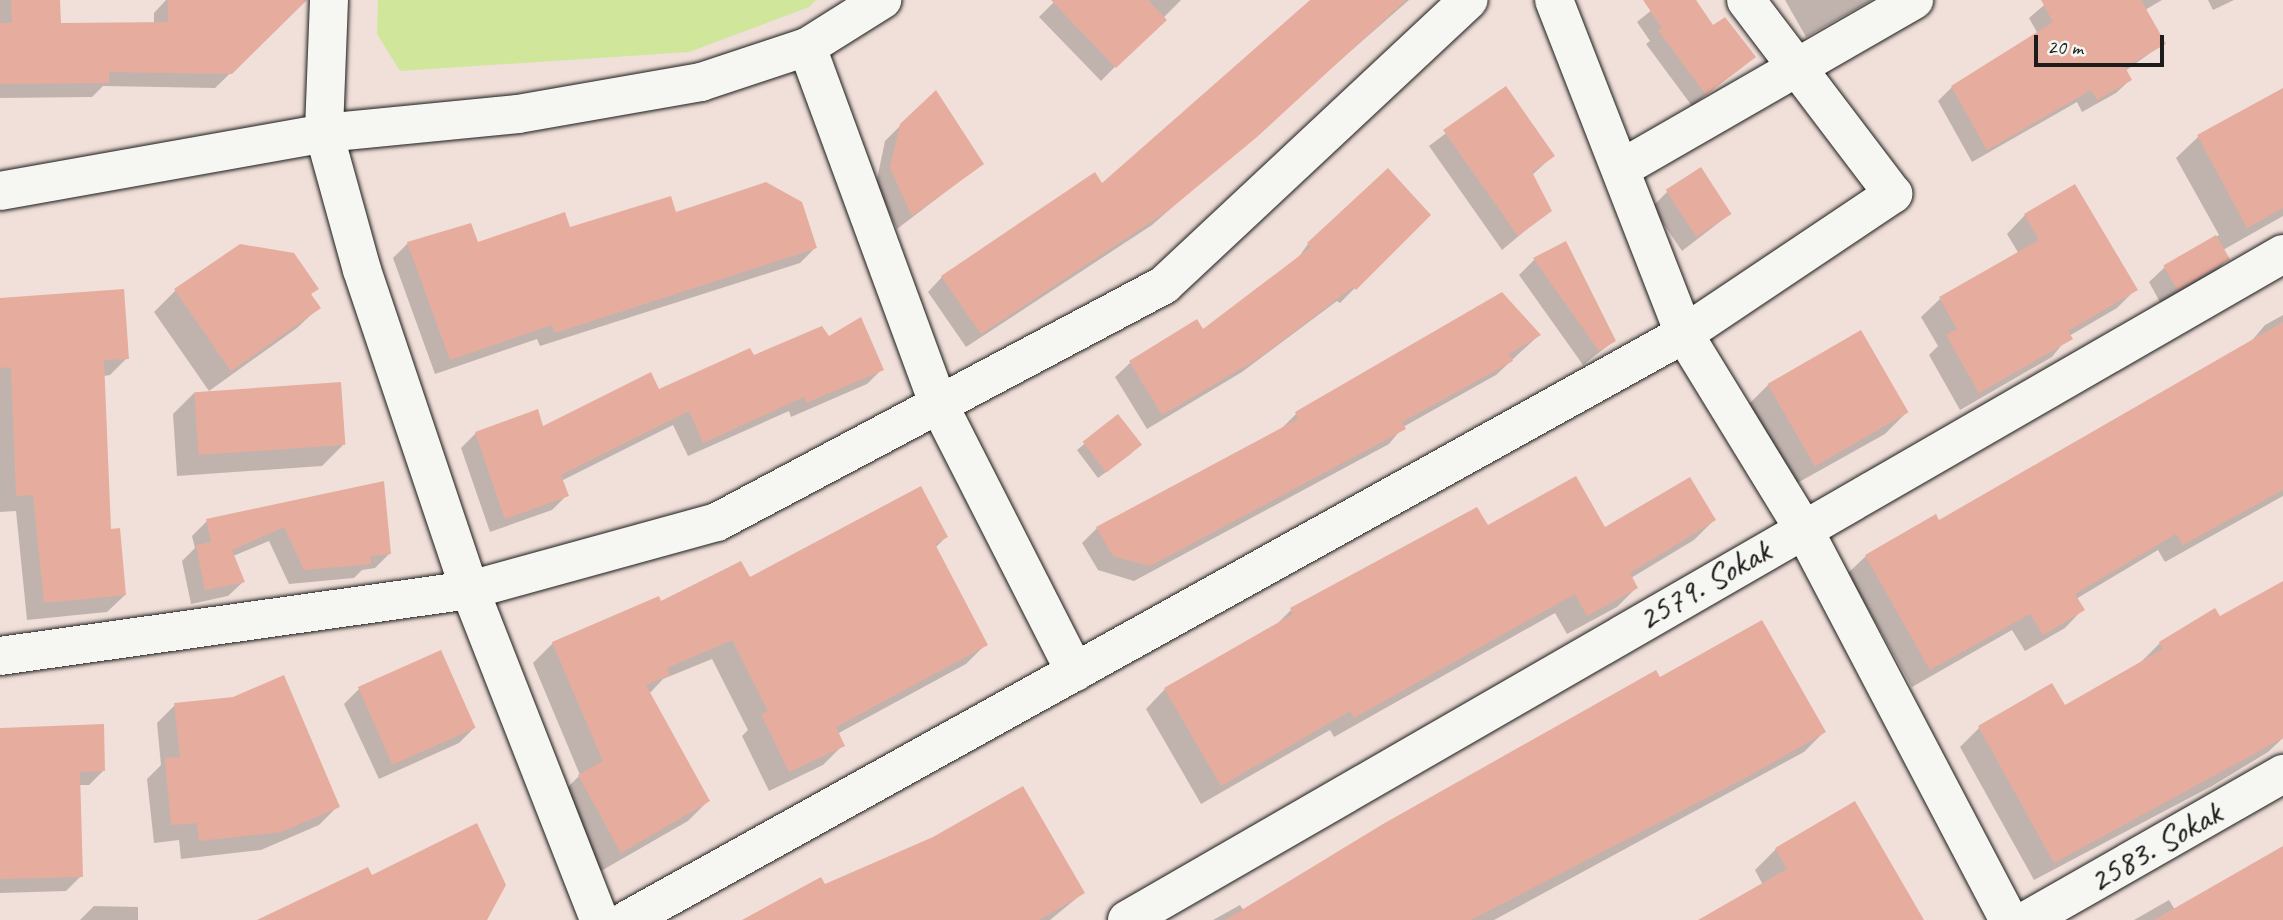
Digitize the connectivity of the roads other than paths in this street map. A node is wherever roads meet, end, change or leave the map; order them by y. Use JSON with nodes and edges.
{"nodes":[{"id":1,"x":329,"y":0,"type":"edge"},
{"id":2,"x":882,"y":0,"type":"edge"},
{"id":3,"x":1469,"y":0,"type":"edge"},
{"id":4,"x":1555,"y":0,"type":"edge"},
{"id":5,"x":1746,"y":0,"type":"edge"},
{"id":6,"x":1914,"y":0,"type":"edge"},
{"id":7,"x":807,"y":47,"type":"junction"},
{"id":8,"x":1799,"y":69,"type":"junction"},
{"id":9,"x":324,"y":132,"type":"junction"},
{"id":10,"x":1622,"y":168,"type":"junction"},
{"id":11,"x":0,"y":191,"type":"edge"},
{"id":12,"x":2283,"y":254,"type":"edge"},
{"id":13,"x":1684,"y":334,"type":"junction"},
{"id":14,"x":938,"y":403,"type":"junction"},
{"id":15,"x":1803,"y":528,"type":"junction"},
{"id":16,"x":470,"y":590,"type":"junction"},
{"id":17,"x":0,"y":656,"type":"edge"},
{"id":18,"x":1075,"y":672,"type":"junction"},
{"id":19,"x":2283,"y":774,"type":"edge"},
{"id":20,"x":599,"y":920,"type":"edge"},
{"id":21,"x":627,"y":920,"type":"edge"},
{"id":22,"x":1127,"y":920,"type":"edge"},
{"id":23,"x":2009,"y":920,"type":"edge"},
{"id":24,"x":2027,"y":920,"type":"edge"}],
"edges":[{"from":1,"to":9,"type":"street"},
{"from":2,"to":7,"type":"street"},
{"from":3,"to":14,"type":"street"},
{"from":4,"to":10,"type":"street"},
{"from":5,"to":8,"type":"street"},
{"from":6,"to":8,"type":"street"},
{"from":7,"to":9,"type":"street"},
{"from":7,"to":14,"type":"street"},
{"from":8,"to":10,"type":"street"},
{"from":8,"to":13,"type":"street"},
{"from":9,"to":11,"type":"street"},
{"from":9,"to":16,"type":"street"},
{"from":10,"to":13,"type":"street"},
{"from":12,"to":15,"type":"street","name":"2579. Sokak"},
{"from":13,"to":15,"type":"street"},
{"from":13,"to":18,"type":"street"},
{"from":14,"to":16,"type":"street"},
{"from":14,"to":18,"type":"street"},
{"from":15,"to":22,"type":"street","name":"2579. Sokak"},
{"from":15,"to":23,"type":"street"},
{"from":16,"to":17,"type":"street"},
{"from":16,"to":20,"type":"street"},
{"from":18,"to":21,"type":"street"},
{"from":19,"to":24,"type":"street","name":"2583. Sokak"}]}
